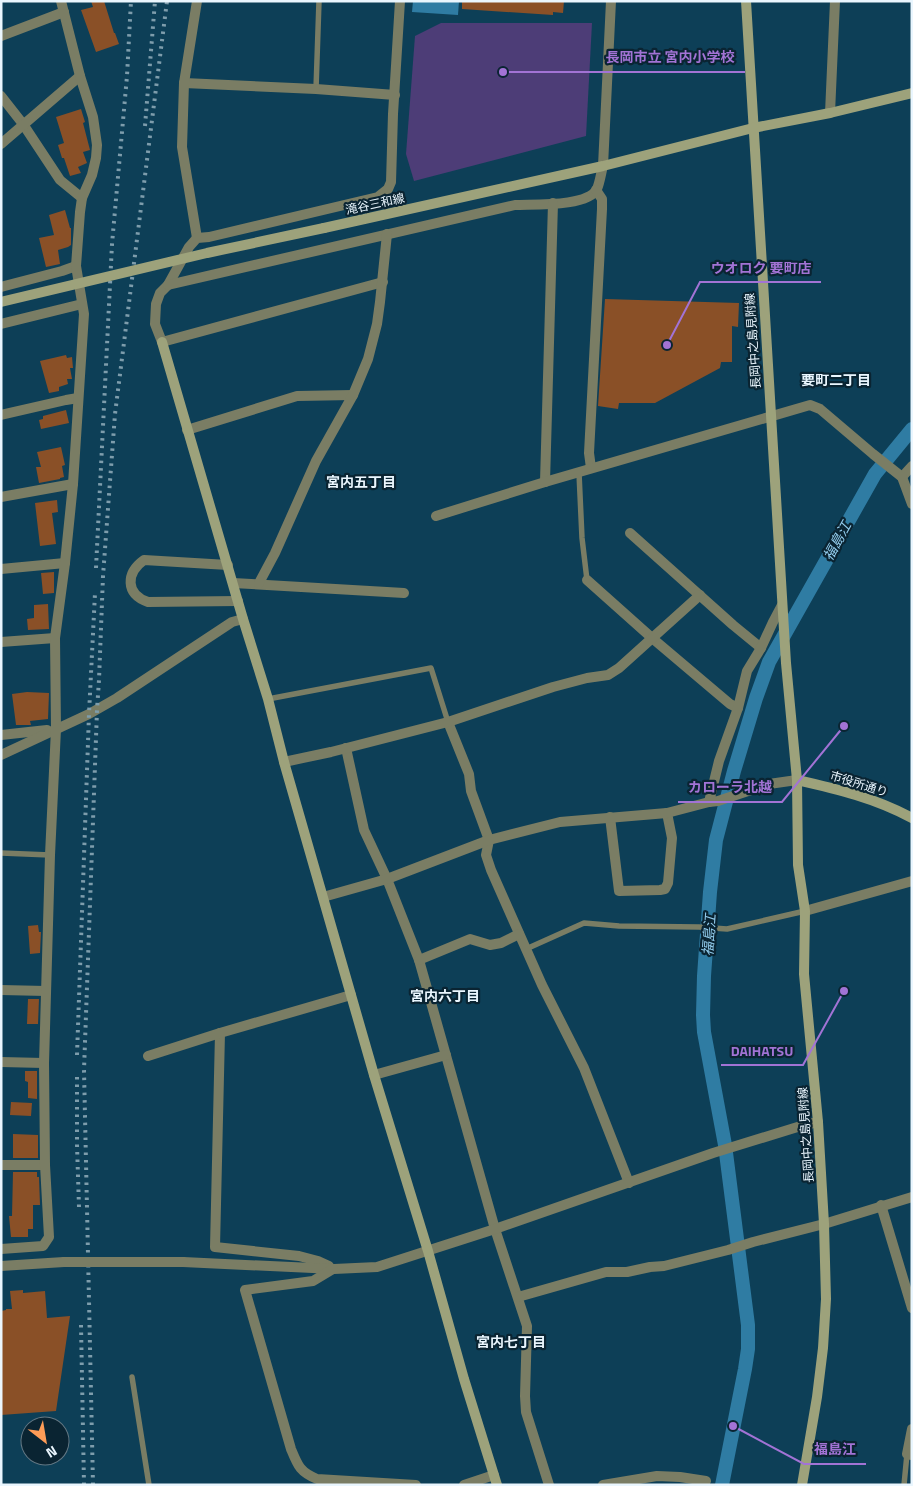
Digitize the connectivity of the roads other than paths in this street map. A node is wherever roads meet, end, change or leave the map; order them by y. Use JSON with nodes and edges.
{"nodes":[{"id":1,"x":61,"y":1,"type":"edge"},
{"id":2,"x":197,"y":1,"type":"edge"},
{"id":3,"x":319,"y":1,"type":"edge"},
{"id":4,"x":400,"y":1,"type":"edge"},
{"id":5,"x":611,"y":1,"type":"edge"},
{"id":6,"x":746,"y":1,"type":"edge"},
{"id":7,"x":835,"y":1,"type":"edge"},
{"id":8,"x":64,"y":12,"type":"junction"},
{"id":9,"x":1,"y":36,"type":"edge"},
{"id":10,"x":80,"y":76,"type":"junction"},
{"id":11,"x":184,"y":83,"type":"junction"},
{"id":12,"x":316,"y":89,"type":"junction"},
{"id":13,"x":912,"y":93,"type":"edge"},
{"id":14,"x":395,"y":95,"type":"junction"},
{"id":15,"x":1,"y":96,"type":"edge"},
{"id":16,"x":830,"y":112,"type":"junction"},
{"id":17,"x":23,"y":124,"type":"junction"},
{"id":18,"x":753,"y":128,"type":"junction"},
{"id":19,"x":1,"y":144,"type":"edge"},
{"id":20,"x":602,"y":166,"type":"junction"},
{"id":21,"x":596,"y":190,"type":"junction"},
{"id":22,"x":82,"y":198,"type":"junction"},
{"id":23,"x":554,"y":203,"type":"junction"},
{"id":24,"x":387,"y":234,"type":"junction"},
{"id":25,"x":197,"y":238,"type":"junction"},
{"id":26,"x":76,"y":266,"type":"junction"},
{"id":27,"x":383,"y":282,"type":"junction"},
{"id":28,"x":168,"y":285,"type":"junction"},
{"id":29,"x":1,"y":287,"type":"edge"},
{"id":30,"x":1,"y":302,"type":"edge"},
{"id":31,"x":82,"y":304,"type":"junction"},
{"id":32,"x":1,"y":324,"type":"edge"},
{"id":33,"x":162,"y":342,"type":"junction"},
{"id":34,"x":353,"y":395,"type":"junction"},
{"id":35,"x":78,"y":398,"type":"junction"},
{"id":36,"x":1,"y":415,"type":"edge"},
{"id":37,"x":771,"y":417,"type":"junction"},
{"id":38,"x":187,"y":430,"type":"junction"},
{"id":39,"x":912,"y":466,"type":"edge"},
{"id":40,"x":591,"y":468,"type":"junction"},
{"id":41,"x":580,"y":473,"type":"junction"},
{"id":42,"x":898,"y":474,"type":"junction"},
{"id":43,"x":545,"y":482,"type":"junction"},
{"id":44,"x":73,"y":484,"type":"junction"},
{"id":45,"x":1,"y":497,"type":"edge"},
{"id":46,"x":912,"y":504,"type":"edge"},
{"id":47,"x":436,"y":516,"type":"dead end"},
{"id":48,"x":630,"y":533,"type":"dead end"},
{"id":49,"x":65,"y":563,"type":"junction"},
{"id":50,"x":228,"y":565,"type":"junction"},
{"id":51,"x":1,"y":569,"type":"edge"},
{"id":52,"x":587,"y":580,"type":"joint"},
{"id":53,"x":233,"y":583,"type":"junction"},
{"id":54,"x":259,"y":584,"type":"junction"},
{"id":55,"x":404,"y":593,"type":"dead end"},
{"id":56,"x":700,"y":596,"type":"junction"},
{"id":57,"x":238,"y":601,"type":"junction"},
{"id":58,"x":782,"y":604,"type":"junction"},
{"id":59,"x":243,"y":619,"type":"junction"},
{"id":60,"x":55,"y":638,"type":"junction"},
{"id":61,"x":652,"y":638,"type":"junction"},
{"id":62,"x":1,"y":642,"type":"edge"},
{"id":63,"x":761,"y":648,"type":"junction"},
{"id":64,"x":268,"y":699,"type":"junction"},
{"id":65,"x":738,"y":708,"type":"junction"},
{"id":66,"x":448,"y":722,"type":"junction"},
{"id":67,"x":56,"y":729,"type":"junction"},
{"id":68,"x":1,"y":735,"type":"edge"},
{"id":69,"x":346,"y":748,"type":"junction"},
{"id":70,"x":1,"y":755,"type":"edge"},
{"id":71,"x":284,"y":762,"type":"junction"},
{"id":72,"x":797,"y":780,"type":"junction"},
{"id":73,"x":714,"y":801,"type":"junction"},
{"id":74,"x":667,"y":813,"type":"junction"},
{"id":75,"x":610,"y":817,"type":"junction"},
{"id":76,"x":912,"y":818,"type":"edge"},
{"id":77,"x":489,"y":840,"type":"junction"},
{"id":78,"x":1,"y":853,"type":"edge"},
{"id":79,"x":50,"y":855,"type":"junction"},
{"id":80,"x":387,"y":878,"type":"junction"},
{"id":81,"x":912,"y":881,"type":"edge"},
{"id":82,"x":323,"y":897,"type":"junction"},
{"id":83,"x":806,"y":911,"type":"junction"},
{"id":84,"x":519,"y":934,"type":"junction"},
{"id":85,"x":526,"y":949,"type":"junction"},
{"id":86,"x":419,"y":960,"type":"junction"},
{"id":87,"x":1,"y":990,"type":"edge"},
{"id":88,"x":46,"y":991,"type":"junction"},
{"id":89,"x":351,"y":995,"type":"junction"},
{"id":90,"x":220,"y":1032,"type":"junction"},
{"id":91,"x":446,"y":1055,"type":"junction"},
{"id":92,"x":148,"y":1056,"type":"dead end"},
{"id":93,"x":1,"y":1062,"type":"edge"},
{"id":94,"x":44,"y":1063,"type":"junction"},
{"id":95,"x":374,"y":1075,"type":"junction"},
{"id":96,"x":818,"y":1122,"type":"junction"},
{"id":97,"x":1,"y":1164,"type":"edge"},
{"id":98,"x":45,"y":1165,"type":"junction"},
{"id":99,"x":629,"y":1183,"type":"junction"},
{"id":100,"x":912,"y":1197,"type":"edge"},
{"id":101,"x":881,"y":1205,"type":"junction"},
{"id":102,"x":824,"y":1224,"type":"junction"},
{"id":103,"x":496,"y":1229,"type":"junction"},
{"id":104,"x":1,"y":1249,"type":"edge"},
{"id":105,"x":428,"y":1251,"type":"junction"},
{"id":106,"x":1,"y":1266,"type":"edge"},
{"id":107,"x":334,"y":1269,"type":"junction"},
{"id":108,"x":518,"y":1297,"type":"junction"},
{"id":109,"x":912,"y":1308,"type":"edge"},
{"id":110,"x":132,"y":1377,"type":"dead end"},
{"id":111,"x":912,"y":1429,"type":"edge"},
{"id":112,"x":910,"y":1455,"type":"edge"},
{"id":113,"x":495,"y":1480,"type":"edge"},
{"id":114,"x":706,"y":1481,"type":"dead end"},
{"id":115,"x":476,"y":1483,"type":"edge"},
{"id":116,"x":149,"y":1485,"type":"edge"},
{"id":117,"x":416,"y":1485,"type":"edge"},
{"id":118,"x":464,"y":1485,"type":"edge"},
{"id":119,"x":549,"y":1485,"type":"edge"},
{"id":120,"x":603,"y":1485,"type":"edge"},
{"id":121,"x":802,"y":1485,"type":"edge"},
{"id":122,"x":904,"y":1485,"type":"edge"}],
"edges":[{"from":1,"to":8,"type":"street"},
{"from":2,"to":11,"type":"street"},
{"from":3,"to":12,"type":"lane"},
{"from":4,"to":14,"type":"street"},
{"from":5,"to":20,"type":"street"},
{"from":6,"to":18,"type":"main road","name":"長岡中之島見附線"},
{"from":7,"to":16,"type":"street"},
{"from":8,"to":9,"type":"street"},
{"from":8,"to":10,"type":"street"},
{"from":10,"to":17,"type":"street"},
{"from":10,"to":22,"type":"street"},
{"from":11,"to":12,"type":"street"},
{"from":11,"to":25,"type":"street"},
{"from":12,"to":14,"type":"street"},
{"from":13,"to":16,"type":"main road","name":"滝谷三和線"},
{"from":14,"to":25,"type":"street"},
{"from":15,"to":17,"type":"street"},
{"from":16,"to":18,"type":"main road","name":"滝谷三和線"},
{"from":17,"to":19,"type":"street"},
{"from":17,"to":22,"type":"street"},
{"from":18,"to":20,"type":"main road","name":"滝谷三和線"},
{"from":18,"to":37,"type":"main road","name":"長岡中之島見附線"},
{"from":20,"to":21,"type":"street"},
{"from":20,"to":30,"type":"main road","name":"滝谷三和線","bridge":true},
{"from":21,"to":23,"type":"street"},
{"from":21,"to":40,"type":"street"},
{"from":22,"to":26,"type":"street"},
{"from":23,"to":24,"type":"street"},
{"from":23,"to":43,"type":"street"},
{"from":24,"to":27,"type":"street"},
{"from":24,"to":28,"type":"street"},
{"from":25,"to":28,"type":"street"},
{"from":26,"to":29,"type":"street"},
{"from":26,"to":31,"type":"street"},
{"from":27,"to":33,"type":"street"},
{"from":27,"to":34,"type":"street"},
{"from":28,"to":33,"type":"street"},
{"from":31,"to":32,"type":"street"},
{"from":31,"to":35,"type":"street"},
{"from":33,"to":38,"type":"main road"},
{"from":34,"to":38,"type":"street"},
{"from":34,"to":54,"type":"street"},
{"from":35,"to":36,"type":"street"},
{"from":35,"to":44,"type":"street"},
{"from":37,"to":40,"type":"street"},
{"from":37,"to":42,"type":"street"},
{"from":37,"to":58,"type":"main road","name":"長岡中之島見附線"},
{"from":38,"to":50,"type":"main road"},
{"from":39,"to":42,"type":"street"},
{"from":40,"to":41,"type":"street"},
{"from":41,"to":43,"type":"street"},
{"from":41,"to":52,"type":"lane"},
{"from":42,"to":46,"type":"street"},
{"from":43,"to":47,"type":"street"},
{"from":44,"to":45,"type":"street"},
{"from":44,"to":49,"type":"street"},
{"from":48,"to":56,"type":"street"},
{"from":49,"to":51,"type":"street"},
{"from":49,"to":60,"type":"street"},
{"from":50,"to":53,"type":"main road"},
{"from":50,"to":57,"type":"street"},
{"from":52,"to":61,"type":"street"},
{"from":53,"to":54,"type":"street"},
{"from":53,"to":57,"type":"main road"},
{"from":54,"to":55,"type":"street"},
{"from":56,"to":61,"type":"street"},
{"from":56,"to":63,"type":"street"},
{"from":57,"to":59,"type":"main road"},
{"from":58,"to":63,"type":"street"},
{"from":58,"to":72,"type":"main road","name":"長岡中之島見附線"},
{"from":59,"to":64,"type":"main road"},
{"from":59,"to":67,"type":"street"},
{"from":60,"to":62,"type":"street"},
{"from":60,"to":67,"type":"street"},
{"from":61,"to":65,"type":"street"},
{"from":61,"to":66,"type":"street"},
{"from":63,"to":65,"type":"street"},
{"from":64,"to":66,"type":"lane"},
{"from":64,"to":71,"type":"main road"},
{"from":65,"to":73,"type":"street"},
{"from":66,"to":69,"type":"street"},
{"from":66,"to":77,"type":"street"},
{"from":67,"to":68,"type":"street"},
{"from":67,"to":70,"type":"street"},
{"from":67,"to":79,"type":"street"},
{"from":69,"to":71,"type":"street"},
{"from":69,"to":80,"type":"street"},
{"from":71,"to":82,"type":"main road"},
{"from":72,"to":73,"type":"street"},
{"from":72,"to":76,"type":"main road","name":"市役所通り"},
{"from":72,"to":83,"type":"main road","name":"長岡中之島見附線"},
{"from":73,"to":74,"type":"street"},
{"from":74,"to":75,"type":"street"},
{"from":74,"to":75,"type":"street"},
{"from":75,"to":77,"type":"street"},
{"from":77,"to":80,"type":"street"},
{"from":77,"to":84,"type":"street"},
{"from":78,"to":79,"type":"lane"},
{"from":79,"to":88,"type":"street"},
{"from":80,"to":82,"type":"street"},
{"from":80,"to":86,"type":"street"},
{"from":81,"to":83,"type":"street"},
{"from":82,"to":89,"type":"main road"},
{"from":83,"to":85,"type":"lane"},
{"from":83,"to":96,"type":"main road","name":"長岡中之島見附線"},
{"from":84,"to":85,"type":"street"},
{"from":84,"to":86,"type":"street"},
{"from":85,"to":99,"type":"street"},
{"from":86,"to":91,"type":"street"},
{"from":87,"to":88,"type":"street"},
{"from":88,"to":94,"type":"street"},
{"from":89,"to":90,"type":"street"},
{"from":89,"to":95,"type":"main road"},
{"from":90,"to":92,"type":"street"},
{"from":90,"to":107,"type":"street"},
{"from":91,"to":95,"type":"street"},
{"from":91,"to":103,"type":"street"},
{"from":93,"to":94,"type":"street"},
{"from":94,"to":98,"type":"street"},
{"from":95,"to":105,"type":"main road"},
{"from":96,"to":99,"type":"street"},
{"from":96,"to":102,"type":"main road","name":"長岡中之島見附線"},
{"from":97,"to":98,"type":"street"},
{"from":98,"to":104,"type":"street"},
{"from":99,"to":103,"type":"street"},
{"from":100,"to":101,"type":"street"},
{"from":101,"to":102,"type":"street"},
{"from":101,"to":109,"type":"street"},
{"from":102,"to":108,"type":"street"},
{"from":102,"to":121,"type":"main road","name":"長岡中之島見附線"},
{"from":103,"to":105,"type":"street"},
{"from":103,"to":108,"type":"street"},
{"from":105,"to":107,"type":"street"},
{"from":105,"to":113,"type":"main road"},
{"from":106,"to":107,"type":"street","bridge":true},
{"from":107,"to":117,"type":"street"},
{"from":108,"to":119,"type":"street"},
{"from":110,"to":116,"type":"lane"},
{"from":111,"to":112,"type":"street"},
{"from":112,"to":122,"type":"lane"},
{"from":113,"to":115,"type":"street"},
{"from":114,"to":120,"type":"street"},
{"from":115,"to":118,"type":"street"}]}
